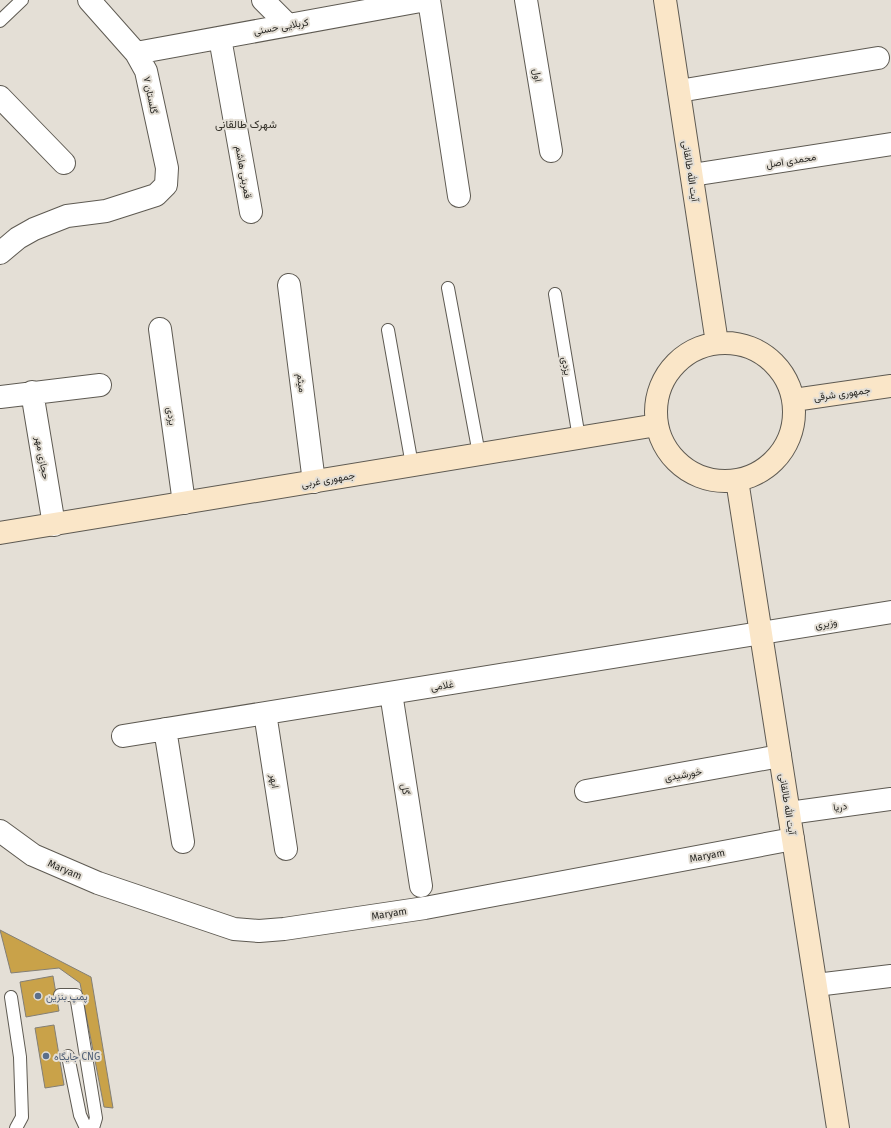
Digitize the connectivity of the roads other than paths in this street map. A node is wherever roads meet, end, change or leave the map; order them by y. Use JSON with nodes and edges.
{"nodes":[{"id":1,"x":22,"y":0,"type":"edge"},
{"id":2,"x":89,"y":0,"type":"edge"},
{"id":3,"x":263,"y":0,"type":"edge"},
{"id":4,"x":428,"y":0,"type":"edge"},
{"id":5,"x":526,"y":0,"type":"edge"},
{"id":6,"x":665,"y":0,"type":"edge"},
{"id":7,"x":0,"y":21,"type":"edge"},
{"id":8,"x":288,"y":25,"type":"junction"},
{"id":9,"x":220,"y":38,"type":"junction"},
{"id":10,"x":136,"y":53,"type":"junction"},
{"id":11,"x":878,"y":58,"type":"dead end"},
{"id":12,"x":678,"y":91,"type":"junction"},
{"id":13,"x":0,"y":97,"type":"edge"},
{"id":14,"x":891,"y":144,"type":"edge"},
{"id":15,"x":551,"y":151,"type":"dead end"},
{"id":16,"x":64,"y":163,"type":"dead end"},
{"id":17,"x":692,"y":175,"type":"junction"},
{"id":18,"x":458,"y":196,"type":"dead end"},
{"id":19,"x":251,"y":212,"type":"dead end"},
{"id":20,"x":0,"y":253,"type":"edge"},
{"id":21,"x":289,"y":285,"type":"dead end"},
{"id":22,"x":448,"y":288,"type":"dead end"},
{"id":23,"x":555,"y":294,"type":"dead end"},
{"id":24,"x":160,"y":329,"type":"dead end"},
{"id":25,"x":388,"y":330,"type":"dead end"},
{"id":26,"x":717,"y":343,"type":"junction"},
{"id":27,"x":100,"y":384,"type":"dead end"},
{"id":28,"x":891,"y":386,"type":"edge"},
{"id":29,"x":32,"y":392,"type":"junction"},
{"id":30,"x":0,"y":397,"type":"edge"},
{"id":31,"x":794,"y":400,"type":"junction"},
{"id":32,"x":657,"y":425,"type":"junction"},
{"id":33,"x":579,"y":438,"type":"junction"},
{"id":34,"x":479,"y":454,"type":"junction"},
{"id":35,"x":412,"y":465,"type":"junction"},
{"id":36,"x":737,"y":480,"type":"junction"},
{"id":37,"x":314,"y":482,"type":"junction"},
{"id":38,"x":184,"y":503,"type":"junction"},
{"id":39,"x":54,"y":525,"type":"junction"},
{"id":40,"x":0,"y":534,"type":"edge"},
{"id":41,"x":891,"y":612,"type":"edge"},
{"id":42,"x":761,"y":634,"type":"junction"},
{"id":43,"x":391,"y":693,"type":"junction"},
{"id":44,"x":265,"y":713,"type":"junction"},
{"id":45,"x":165,"y":729,"type":"junction"},
{"id":46,"x":123,"y":736,"type":"dead end"},
{"id":47,"x":780,"y":756,"type":"junction"},
{"id":48,"x":586,"y":791,"type":"dead end"},
{"id":49,"x":891,"y":799,"type":"edge"},
{"id":50,"x":789,"y":814,"type":"junction"},
{"id":51,"x":0,"y":831,"type":"edge"},
{"id":52,"x":793,"y":839,"type":"junction"},
{"id":53,"x":183,"y":842,"type":"dead end"},
{"id":54,"x":286,"y":849,"type":"dead end"},
{"id":55,"x":421,"y":886,"type":"dead end"},
{"id":56,"x":891,"y":976,"type":"edge"},
{"id":57,"x":816,"y":985,"type":"junction"},
{"id":58,"x":60,"y":995,"type":"dead end"},
{"id":59,"x":11,"y":997,"type":"dead end"},
{"id":60,"x":68,"y":1056,"type":"dead end"},
{"id":61,"x":16,"y":1128,"type":"edge"},
{"id":62,"x":86,"y":1128,"type":"edge"},
{"id":63,"x":93,"y":1128,"type":"edge"},
{"id":64,"x":838,"y":1128,"type":"edge"}],
"edges":[{"from":1,"to":7,"type":"lane"},
{"from":2,"to":10,"type":"street","name":"گلستان ۷"},
{"from":3,"to":8,"type":"street"},
{"from":4,"to":8,"type":"street","name":"کربلایی حسنی"},
{"from":4,"to":18,"type":"street"},
{"from":5,"to":15,"type":"street","name":"اول"},
{"from":6,"to":12,"type":"street","name":"آیت الله طالقانی"},
{"from":8,"to":9,"type":"street","name":"کربلایی حسنی"},
{"from":9,"to":10,"type":"street","name":"کربلایی حسنی"},
{"from":9,"to":19,"type":"street","name":"قمربنی هاشم"},
{"from":10,"to":20,"type":"street","name":"گلستان ۷"},
{"from":11,"to":12,"type":"street"},
{"from":12,"to":17,"type":"street","name":"آیت الله طالقانی"},
{"from":13,"to":16,"type":"street"},
{"from":14,"to":17,"type":"street","name":"محمدی اصل"},
{"from":17,"to":26,"type":"street","name":"آیت الله طالقانی"},
{"from":21,"to":37,"type":"street","name":"میثم"},
{"from":22,"to":34,"type":"lane"},
{"from":23,"to":33,"type":"lane","name":"یزدی"},
{"from":24,"to":38,"type":"street","name":"یزدی"},
{"from":25,"to":35,"type":"lane"},
{"from":26,"to":31,"type":"street"},
{"from":26,"to":32,"type":"street"},
{"from":27,"to":29,"type":"street"},
{"from":28,"to":31,"type":"street","name":"جمهوری شرقی"},
{"from":29,"to":30,"type":"street"},
{"from":29,"to":39,"type":"street","name":"حجازی مهر"},
{"from":31,"to":36,"type":"street"},
{"from":32,"to":33,"type":"street","name":"جمهوری غربی"},
{"from":32,"to":36,"type":"street"},
{"from":33,"to":34,"type":"street","name":"جمهوری غربی"},
{"from":34,"to":35,"type":"street","name":"جمهوری غربی"},
{"from":35,"to":37,"type":"street","name":"جمهوری غربی"},
{"from":36,"to":42,"type":"street","name":"آیت الله طالقانی"},
{"from":37,"to":38,"type":"street","name":"جمهوری غربی"},
{"from":38,"to":39,"type":"street","name":"جمهوری غربی"},
{"from":39,"to":40,"type":"street","name":"جمهوری غربی"},
{"from":41,"to":42,"type":"street","name":"وزیری"},
{"from":42,"to":43,"type":"street","name":"غلامی"},
{"from":42,"to":47,"type":"street","name":"آیت الله طالقانی"},
{"from":43,"to":44,"type":"street","name":"غلامی"},
{"from":43,"to":55,"type":"street","name":"گل"},
{"from":44,"to":45,"type":"street","name":"غلامی"},
{"from":44,"to":54,"type":"street","name":"ابهر"},
{"from":45,"to":46,"type":"street","name":"غلامی"},
{"from":45,"to":53,"type":"street"},
{"from":47,"to":48,"type":"street","name":"خورشیدی"},
{"from":47,"to":50,"type":"street","name":"آیت الله طالقانی"},
{"from":49,"to":50,"type":"street","name":"دریا"},
{"from":50,"to":52,"type":"street","name":"آیت الله طالقانی"},
{"from":51,"to":52,"type":"street","name":"Maryam"},
{"from":52,"to":57,"type":"street","name":"آیت الله طالقانی"},
{"from":56,"to":57,"type":"street"},
{"from":57,"to":64,"type":"street","name":"آیت الله طالقانی"},
{"from":58,"to":63,"type":"lane"},
{"from":59,"to":61,"type":"lane"},
{"from":60,"to":62,"type":"lane"}]}
